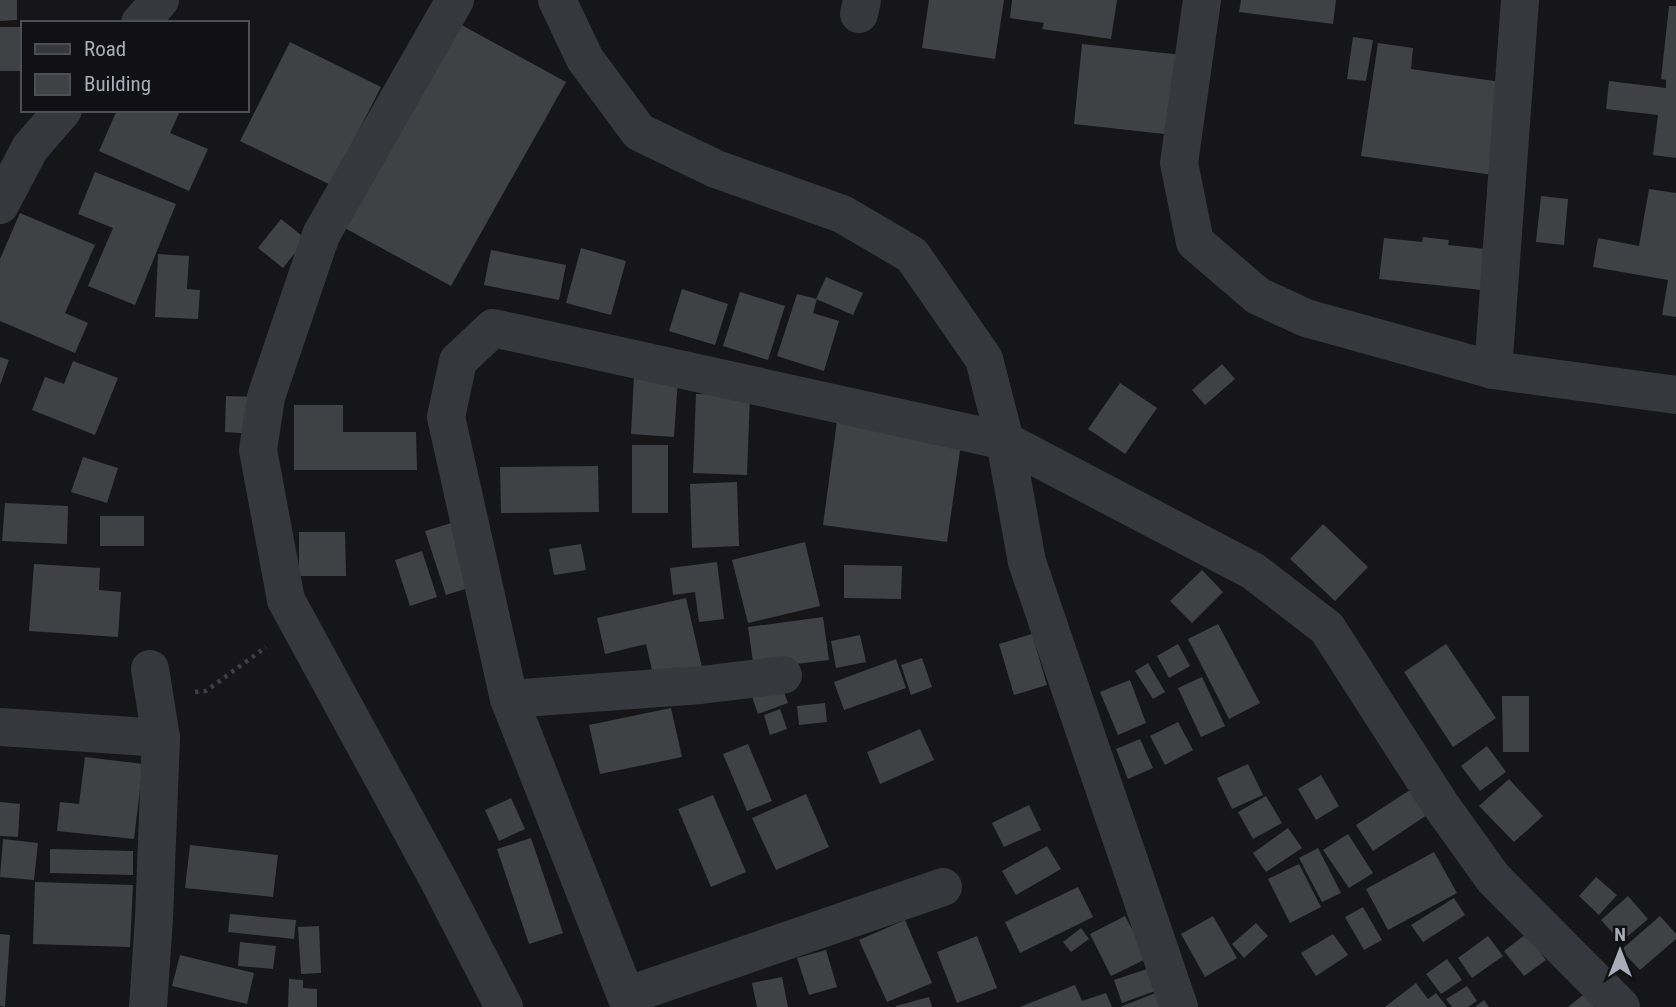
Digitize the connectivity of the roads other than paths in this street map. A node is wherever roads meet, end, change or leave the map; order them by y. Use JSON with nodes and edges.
{"nodes":[{"id":1,"x":159,"y":0,"type":"edge"},
{"id":2,"x":455,"y":0,"type":"edge"},
{"id":3,"x":557,"y":0,"type":"edge"},
{"id":4,"x":1202,"y":0,"type":"edge"},
{"id":5,"x":1520,"y":0,"type":"edge"},
{"id":6,"x":142,"y":21,"type":"edge"},
{"id":7,"x":61,"y":112,"type":"edge"},
{"id":8,"x":0,"y":205,"type":"edge"},
{"id":9,"x":1493,"y":370,"type":"junction"},
{"id":10,"x":1676,"y":395,"type":"edge"},
{"id":11,"x":1005,"y":441,"type":"junction"},
{"id":12,"x":150,"y":669,"type":"road end"},
{"id":13,"x":783,"y":675,"type":"dead end"},
{"id":14,"x":509,"y":699,"type":"junction"},
{"id":15,"x":0,"y":727,"type":"edge"},
{"id":16,"x":161,"y":738,"type":"junction"},
{"id":17,"x":943,"y":887,"type":"dead end"},
{"id":18,"x":630,"y":1001,"type":"edge"},
{"id":19,"x":148,"y":1007,"type":"edge"},
{"id":20,"x":504,"y":1007,"type":"edge"},
{"id":21,"x":1179,"y":1007,"type":"edge"},
{"id":22,"x":1621,"y":1007,"type":"edge"}],
"edges":[{"from":1,"to":6,"type":"street"},
{"from":2,"to":20,"type":"street"},
{"from":3,"to":11,"type":"street"},
{"from":4,"to":9,"type":"street"},
{"from":5,"to":9,"type":"street"},
{"from":7,"to":8,"type":"street"},
{"from":9,"to":10,"type":"street"},
{"from":11,"to":14,"type":"street"},
{"from":11,"to":21,"type":"street"},
{"from":11,"to":22,"type":"street"},
{"from":12,"to":16,"type":"street"},
{"from":13,"to":14,"type":"street"},
{"from":14,"to":18,"type":"street"},
{"from":15,"to":16,"type":"street"},
{"from":16,"to":19,"type":"street"},
{"from":17,"to":18,"type":"street"}]}
